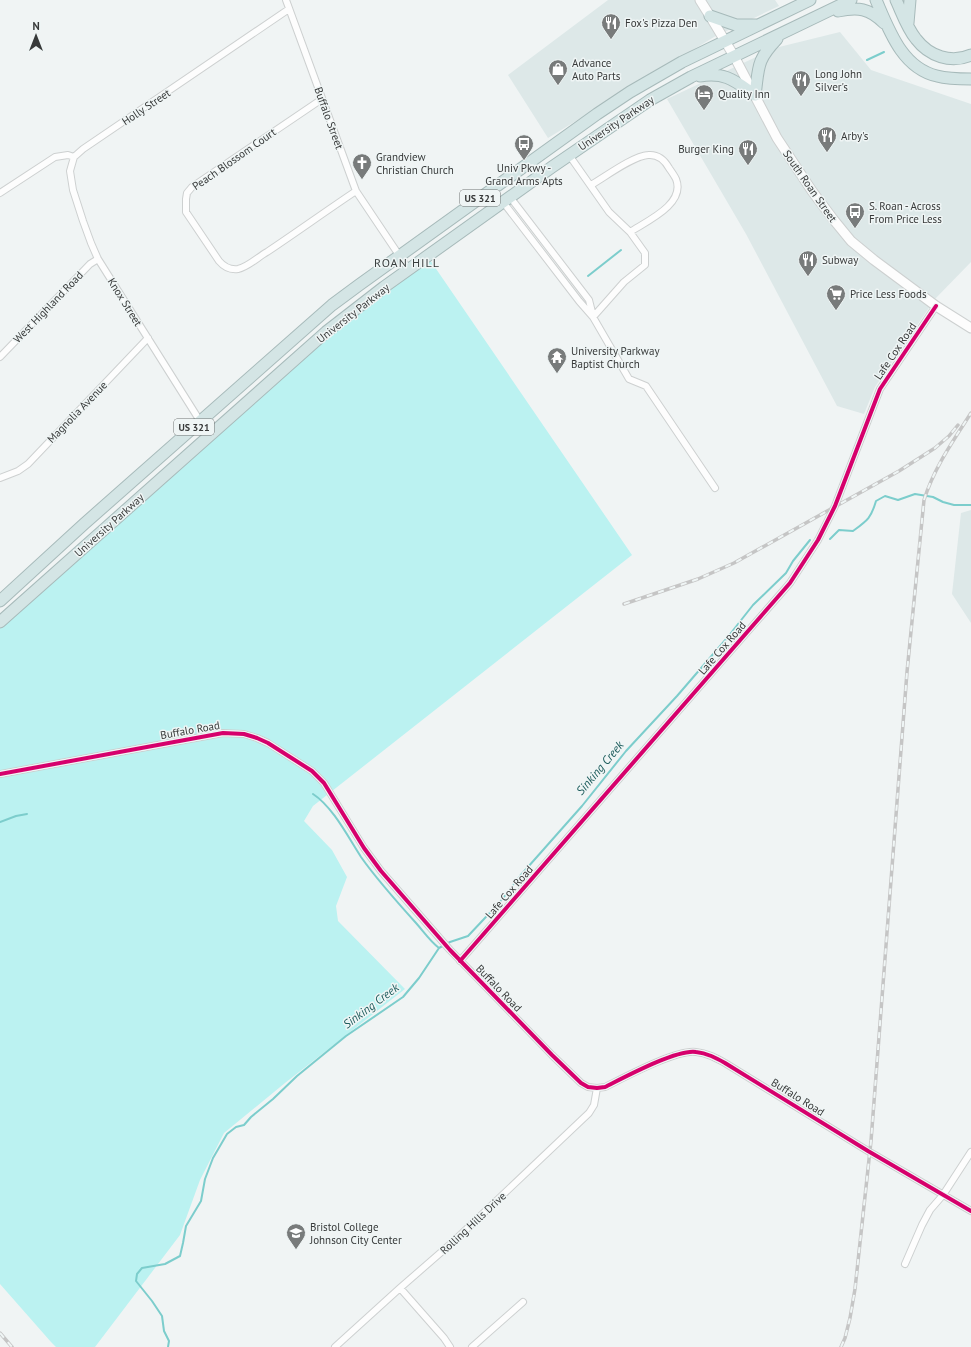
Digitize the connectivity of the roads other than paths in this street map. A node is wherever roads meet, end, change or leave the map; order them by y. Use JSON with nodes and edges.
{"nodes":[{"id":1,"x":286,"y":0,"type":"edge"},
{"id":2,"x":700,"y":0,"type":"edge"},
{"id":3,"x":810,"y":0,"type":"edge"},
{"id":4,"x":851,"y":0,"type":"edge"},
{"id":5,"x":876,"y":0,"type":"edge"},
{"id":6,"x":896,"y":0,"type":"edge"},
{"id":7,"x":910,"y":0,"type":"edge"},
{"id":8,"x":289,"y":9,"type":"junction"},
{"id":9,"x":823,"y":14,"type":"junction"},
{"id":10,"x":710,"y":16,"type":"junction"},
{"id":11,"x":760,"y":25,"type":"junction"},
{"id":12,"x":908,"y":26,"type":"junction"},
{"id":13,"x":889,"y":28,"type":"junction"},
{"id":14,"x":781,"y":34,"type":"junction"},
{"id":15,"x":725,"y":41,"type":"junction"},
{"id":16,"x":971,"y":55,"type":"edge"},
{"id":17,"x":734,"y":56,"type":"junction"},
{"id":18,"x":691,"y":77,"type":"junction"},
{"id":19,"x":971,"y":79,"type":"edge"},
{"id":20,"x":755,"y":95,"type":"junction"},
{"id":21,"x":322,"y":99,"type":"junction"},
{"id":22,"x":560,"y":140,"type":"junction"},
{"id":23,"x":569,"y":155,"type":"junction"},
{"id":24,"x":74,"y":157,"type":"junction"},
{"id":25,"x":591,"y":185,"type":"junction"},
{"id":26,"x":356,"y":191,"type":"junction"},
{"id":27,"x":0,"y":194,"type":"edge"},
{"id":28,"x":507,"y":199,"type":"junction"},
{"id":29,"x":471,"y":204,"type":"junction"},
{"id":30,"x":481,"y":217,"type":"junction"},
{"id":31,"x":630,"y":232,"type":"junction"},
{"id":32,"x":400,"y":255,"type":"junction"},
{"id":33,"x":98,"y":259,"type":"junction"},
{"id":34,"x":409,"y":270,"type":"junction"},
{"id":35,"x":936,"y":306,"type":"junction"},
{"id":36,"x":594,"y":317,"type":"junction"},
{"id":37,"x":971,"y":328,"type":"edge"},
{"id":38,"x":297,"y":336,"type":"junction"},
{"id":39,"x":148,"y":338,"type":"junction"},
{"id":40,"x":308,"y":349,"type":"junction"},
{"id":41,"x":0,"y":357,"type":"edge"},
{"id":42,"x":200,"y":421,"type":"junction"},
{"id":43,"x":211,"y":435,"type":"junction"},
{"id":44,"x":0,"y":478,"type":"edge"},
{"id":45,"x":715,"y":488,"type":"dead end"},
{"id":46,"x":84,"y":524,"type":"junction"},
{"id":47,"x":95,"y":537,"type":"junction"},
{"id":48,"x":0,"y":601,"type":"edge"},
{"id":49,"x":0,"y":622,"type":"edge"},
{"id":50,"x":0,"y":774,"type":"edge"},
{"id":51,"x":460,"y":961,"type":"junction"},
{"id":52,"x":596,"y":1088,"type":"junction"},
{"id":53,"x":971,"y":1152,"type":"edge"},
{"id":54,"x":943,"y":1195,"type":"junction"},
{"id":55,"x":971,"y":1211,"type":"edge"},
{"id":56,"x":906,"y":1264,"type":"dead end"},
{"id":57,"x":400,"y":1288,"type":"junction"},
{"id":58,"x":523,"y":1302,"type":"dead end"},
{"id":59,"x":335,"y":1347,"type":"edge"},
{"id":60,"x":450,"y":1347,"type":"edge"},
{"id":61,"x":472,"y":1347,"type":"edge"}],
"edges":[{"from":1,"to":8,"type":"street","name":"Buffalo Street"},
{"from":2,"to":10,"type":"main road","name":"South Roan Street"},
{"from":3,"to":11,"type":"highway","name":"University Parkway","number":"US 321"},
{"from":4,"to":9,"type":"highway","name":"University Parkway","number":"US 321"},
{"from":5,"to":13,"type":"highway"},
{"from":6,"to":12,"type":"highway"},
{"from":7,"to":12,"type":"highway"},
{"from":8,"to":21,"type":"street","name":"Buffalo Street"},
{"from":8,"to":24,"type":"street","name":"Holly Street"},
{"from":9,"to":13,"type":"highway"},
{"from":9,"to":14,"type":"highway","name":"University Parkway","number":"US 321"},
{"from":10,"to":11,"type":"highway"},
{"from":10,"to":15,"type":"main road","name":"South Roan Street"},
{"from":11,"to":15,"type":"highway","name":"University Parkway","number":"US 321"},
{"from":12,"to":16,"type":"highway"},
{"from":13,"to":19,"type":"highway"},
{"from":14,"to":17,"type":"highway","name":"University Parkway","number":"US 321"},
{"from":14,"to":20,"type":"highway"},
{"from":15,"to":17,"type":"main road","name":"South Roan Street"},
{"from":15,"to":22,"type":"highway","name":"University Parkway","number":"US 321"},
{"from":17,"to":18,"type":"highway","name":"University Parkway","number":"US 321"},
{"from":17,"to":20,"type":"main road","name":"South Roan Street"},
{"from":18,"to":20,"type":"highway"},
{"from":18,"to":23,"type":"highway","name":"University Parkway","number":"US 321"},
{"from":20,"to":35,"type":"main road","name":"South Roan Street"},
{"from":21,"to":26,"type":"street","name":"Buffalo Street"},
{"from":21,"to":26,"type":"street","name":"Peach Blossom Court"},
{"from":22,"to":23,"type":"highway"},
{"from":22,"to":29,"type":"highway","name":"University Parkway","number":"US 321"},
{"from":23,"to":25,"type":"street"},
{"from":23,"to":28,"type":"highway","name":"University Parkway","number":"US 321"},
{"from":24,"to":27,"type":"street"},
{"from":24,"to":33,"type":"street","name":"Knox Street"},
{"from":25,"to":31,"type":"street"},
{"from":25,"to":31,"type":"street"},
{"from":26,"to":32,"type":"street","name":"Buffalo Street"},
{"from":28,"to":30,"type":"highway","name":"University Parkway","number":"US 321"},
{"from":28,"to":36,"type":"street"},
{"from":29,"to":30,"type":"highway"},
{"from":29,"to":32,"type":"highway","name":"University Parkway","number":"US 321"},
{"from":30,"to":34,"type":"highway","name":"University Parkway","number":"US 321"},
{"from":31,"to":36,"type":"street"},
{"from":32,"to":34,"type":"street","name":"Buffalo Street"},
{"from":32,"to":38,"type":"highway","name":"University Parkway","number":"US 321"},
{"from":33,"to":39,"type":"street","name":"Knox Street"},
{"from":33,"to":41,"type":"street","name":"West Highland Road"},
{"from":34,"to":40,"type":"highway","name":"University Parkway","number":"US 321"},
{"from":35,"to":37,"type":"main road","name":"South Roan Street"},
{"from":35,"to":51,"type":"street","name":"Lafe Cox Road"},
{"from":36,"to":45,"type":"street"},
{"from":38,"to":40,"type":"highway"},
{"from":38,"to":42,"type":"highway","name":"University Parkway","number":"US 321"},
{"from":39,"to":42,"type":"street","name":"Knox Street"},
{"from":39,"to":44,"type":"street","name":"Magnolia Avenue"},
{"from":40,"to":43,"type":"highway","name":"University Parkway","number":"US 321"},
{"from":42,"to":43,"type":"street","name":"Knox Street"},
{"from":42,"to":46,"type":"highway","name":"University Parkway","number":"US 321"},
{"from":43,"to":47,"type":"highway","name":"University Parkway","number":"US 321"},
{"from":46,"to":47,"type":"highway"},
{"from":46,"to":48,"type":"highway","name":"University Parkway","number":"US 321"},
{"from":47,"to":49,"type":"highway","name":"University Parkway","number":"US 321"},
{"from":50,"to":51,"type":"street","name":"Buffalo Road"},
{"from":51,"to":52,"type":"street","name":"Buffalo Road"},
{"from":52,"to":54,"type":"street","name":"Buffalo Road"},
{"from":52,"to":57,"type":"street","name":"Rolling Hills Drive"},
{"from":53,"to":54,"type":"street"},
{"from":54,"to":55,"type":"street","name":"Buffalo Road"},
{"from":54,"to":56,"type":"street"},
{"from":57,"to":59,"type":"street","name":"Rolling Hills Drive"},
{"from":57,"to":60,"type":"street"},
{"from":58,"to":61,"type":"street"}]}
